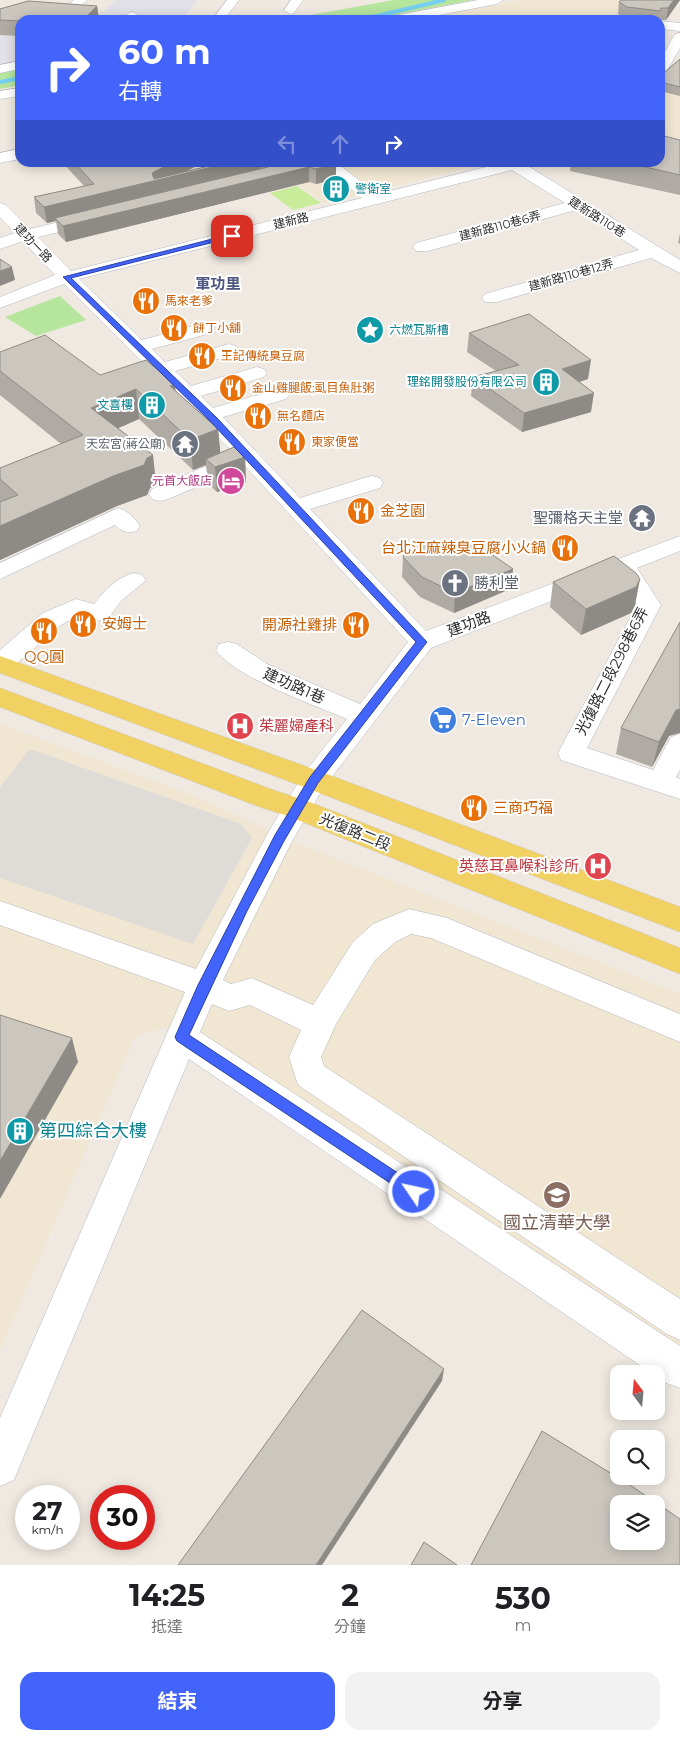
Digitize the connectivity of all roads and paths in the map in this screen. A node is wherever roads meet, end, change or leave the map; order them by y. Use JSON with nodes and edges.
{"nodes":[{"id":1,"x":233,"y":0,"type":"edge"},
{"id":2,"x":497,"y":0,"type":"edge"},
{"id":3,"x":222,"y":15,"type":"edge"},
{"id":4,"x":419,"y":15,"type":"edge"},
{"id":5,"x":665,"y":26,"type":"edge"},
{"id":6,"x":680,"y":27,"type":"edge"},
{"id":7,"x":680,"y":37,"type":"edge"},
{"id":8,"x":676,"y":50,"type":"edge"},
{"id":9,"x":665,"y":64,"type":"edge"},
{"id":10,"x":15,"y":66,"type":"edge"},
{"id":11,"x":0,"y":69,"type":"edge"},
{"id":12,"x":665,"y":70,"type":"edge"},
{"id":13,"x":680,"y":70,"type":"edge"},
{"id":14,"x":15,"y":93,"type":"edge"},
{"id":15,"x":0,"y":96,"type":"edge"},
{"id":16,"x":15,"y":155,"type":"edge"},
{"id":17,"x":0,"y":158,"type":"edge"},
{"id":18,"x":332,"y":167,"type":"edge"},
{"id":19,"x":509,"y":167,"type":"edge"},
{"id":20,"x":525,"y":167,"type":"edge"},
{"id":21,"x":375,"y":200,"type":"junction"},
{"id":22,"x":577,"y":205,"type":"junction"},
{"id":23,"x":0,"y":208,"type":"edge"},
{"id":24,"x":110,"y":215,"type":"edge"},
{"id":25,"x":25,"y":236,"type":"junction"},
{"id":26,"x":0,"y":244,"type":"edge"},
{"id":27,"x":422,"y":247,"type":"dead end"},
{"id":28,"x":652,"y":252,"type":"junction"},
{"id":29,"x":680,"y":268,"type":"edge"},
{"id":30,"x":66,"y":277,"type":"junction"},
{"id":31,"x":491,"y":298,"type":"dead end"},
{"id":32,"x":0,"y":303,"type":"edge"},
{"id":33,"x":189,"y":316,"type":"dead end"},
{"id":34,"x":204,"y":329,"type":"dead end"},
{"id":35,"x":131,"y":340,"type":"junction"},
{"id":36,"x":228,"y":350,"type":"dead end"},
{"id":37,"x":160,"y":369,"type":"junction"},
{"id":38,"x":257,"y":374,"type":"dead end"},
{"id":39,"x":186,"y":394,"type":"junction"},
{"id":40,"x":279,"y":395,"type":"dead end"},
{"id":41,"x":209,"y":415,"type":"junction"},
{"id":42,"x":248,"y":457,"type":"junction"},
{"id":43,"x":372,"y":483,"type":"dead end"},
{"id":44,"x":160,"y":494,"type":"dead end"},
{"id":45,"x":295,"y":507,"type":"junction"},
{"id":46,"x":129,"y":526,"type":"dead end"},
{"id":47,"x":680,"y":542,"type":"edge"},
{"id":48,"x":624,"y":565,"type":"junction"},
{"id":49,"x":0,"y":572,"type":"edge"},
{"id":50,"x":134,"y":580,"type":"dead end"},
{"id":51,"x":422,"y":642,"type":"junction"},
{"id":52,"x":228,"y":650,"type":"dead end"},
{"id":53,"x":0,"y":664,"type":"edge"},
{"id":54,"x":0,"y":697,"type":"edge"},
{"id":55,"x":364,"y":716,"type":"junction"},
{"id":56,"x":680,"y":744,"type":"edge"},
{"id":57,"x":314,"y":780,"type":"junction"},
{"id":58,"x":670,"y":785,"type":"edge"},
{"id":59,"x":298,"y":808,"type":"junction"},
{"id":60,"x":0,"y":913,"type":"edge"},
{"id":61,"x":680,"y":920,"type":"edge"},
{"id":62,"x":680,"y":961,"type":"edge"},
{"id":63,"x":204,"y":985,"type":"junction"},
{"id":64,"x":319,"y":1023,"type":"junction"},
{"id":65,"x":680,"y":1028,"type":"edge"},
{"id":66,"x":182,"y":1037,"type":"junction"},
{"id":67,"x":680,"y":1322,"type":"edge"},
{"id":68,"x":680,"y":1369,"type":"edge"},
{"id":69,"x":0,"y":1466,"type":"edge"}],
"edges":[{"from":1,"to":3,"type":"street"},
{"from":2,"to":4,"type":"street"},
{"from":5,"to":6,"type":"street"},
{"from":7,"to":8,"type":"street"},
{"from":8,"to":9,"type":"street"},
{"from":10,"to":11,"type":"street"},
{"from":12,"to":13,"type":"street"},
{"from":14,"to":15,"type":"street"},
{"from":16,"to":17,"type":"street"},
{"from":18,"to":21,"type":"street"},
{"from":19,"to":21,"type":"street","name":"建新路"},
{"from":20,"to":22,"type":"street","name":"建新路110巷"},
{"from":21,"to":30,"type":"street","name":"建新路"},
{"from":22,"to":27,"type":"street","name":"建新路110巷6弄"},
{"from":22,"to":28,"type":"street","name":"建新路110巷"},
{"from":23,"to":25,"type":"street","name":"建功一路"},
{"from":24,"to":25,"type":"street"},
{"from":25,"to":26,"type":"street"},
{"from":25,"to":30,"type":"street","name":"建功一路"},
{"from":28,"to":29,"type":"street","name":"建新路110巷"},
{"from":28,"to":31,"type":"street","name":"建新路110巷12弄"},
{"from":30,"to":32,"type":"street","name":"建新路"},
{"from":30,"to":35,"type":"street","name":"建功一路"},
{"from":33,"to":35,"type":"street"},
{"from":34,"to":35,"type":"street"},
{"from":35,"to":37,"type":"street","name":"建功一路"},
{"from":36,"to":37,"type":"street"},
{"from":37,"to":39,"type":"street","name":"建功一路"},
{"from":38,"to":39,"type":"street"},
{"from":39,"to":41,"type":"street","name":"建功一路"},
{"from":40,"to":41,"type":"street"},
{"from":41,"to":42,"type":"street","name":"建功一路"},
{"from":42,"to":44,"type":"street"},
{"from":42,"to":45,"type":"street","name":"建功一路"},
{"from":43,"to":45,"type":"street"},
{"from":45,"to":51,"type":"street","name":"建功一路"},
{"from":46,"to":49,"type":"street"},
{"from":47,"to":48,"type":"street","name":"建功路"},
{"from":48,"to":51,"type":"street","name":"建功路"},
{"from":48,"to":58,"type":"street","name":"光復路二段298巷6弄"},
{"from":50,"to":53,"type":"street"},
{"from":51,"to":55,"type":"street"},
{"from":52,"to":55,"type":"street","name":"建功路1巷"},
{"from":53,"to":57,"type":"main road"},
{"from":54,"to":59,"type":"main road","name":"光復路二段"},
{"from":55,"to":57,"type":"street"},
{"from":56,"to":58,"type":"street"},
{"from":57,"to":59,"type":"street"},
{"from":57,"to":61,"type":"main road"},
{"from":59,"to":62,"type":"main road","name":"光復路二段"},
{"from":59,"to":63,"type":"street"},
{"from":60,"to":63,"type":"street"},
{"from":63,"to":64,"type":"street"},
{"from":63,"to":66,"type":"street"},
{"from":64,"to":65,"type":"street"},
{"from":64,"to":67,"type":"street"},
{"from":66,"to":68,"type":"street"},
{"from":66,"to":69,"type":"street"}]}
